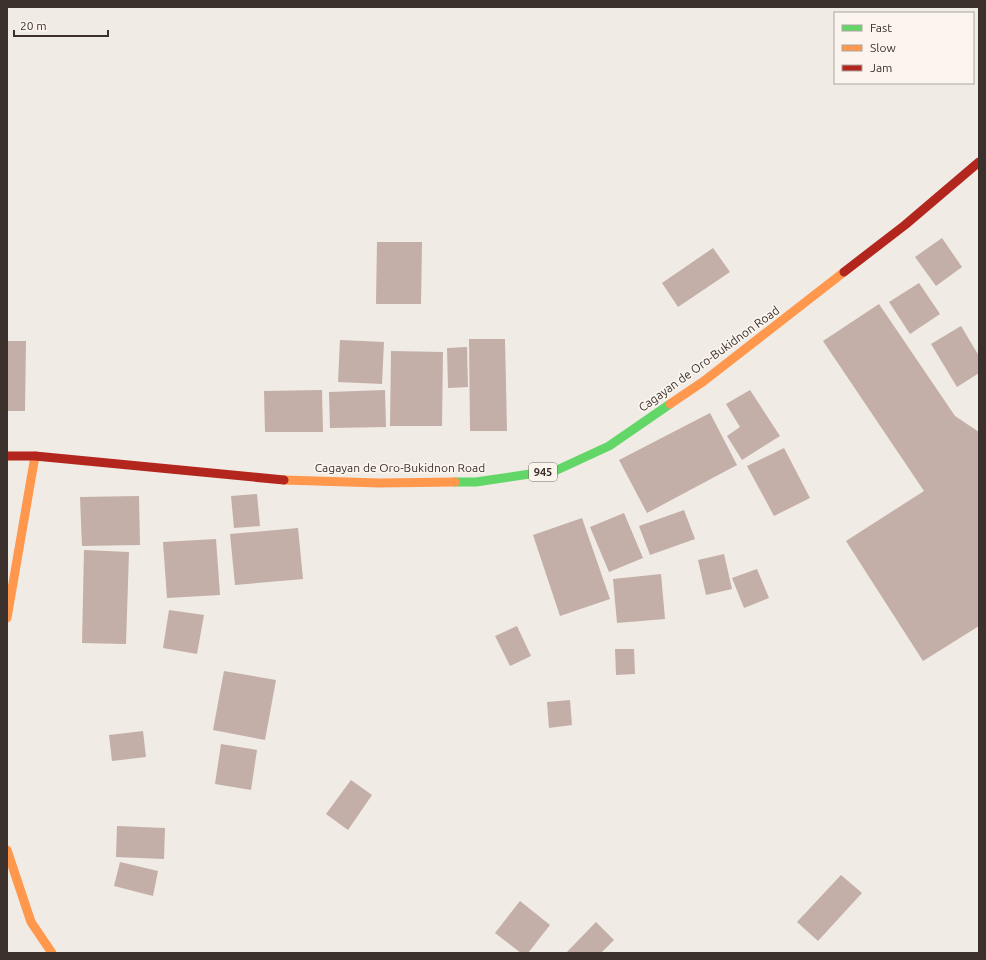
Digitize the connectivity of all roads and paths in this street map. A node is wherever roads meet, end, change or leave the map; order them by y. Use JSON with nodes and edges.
{"nodes":[{"id":1,"x":979,"y":162,"type":"edge"},
{"id":2,"x":7,"y":456,"type":"edge"},
{"id":3,"x":35,"y":456,"type":"junction"},
{"id":4,"x":7,"y":618,"type":"edge"},
{"id":5,"x":7,"y":850,"type":"edge"},
{"id":6,"x":52,"y":953,"type":"edge"}],
"edges":[{"from":1,"to":3,"type":"main road","name":"Cagayan de Oro-Bukidnon Road","number":"945"},
{"from":2,"to":3,"type":"main road","name":"Cagayan de Oro-Bukidnon Road","number":"945"},
{"from":3,"to":4,"type":"main road"},
{"from":5,"to":6,"type":"main road"}]}
